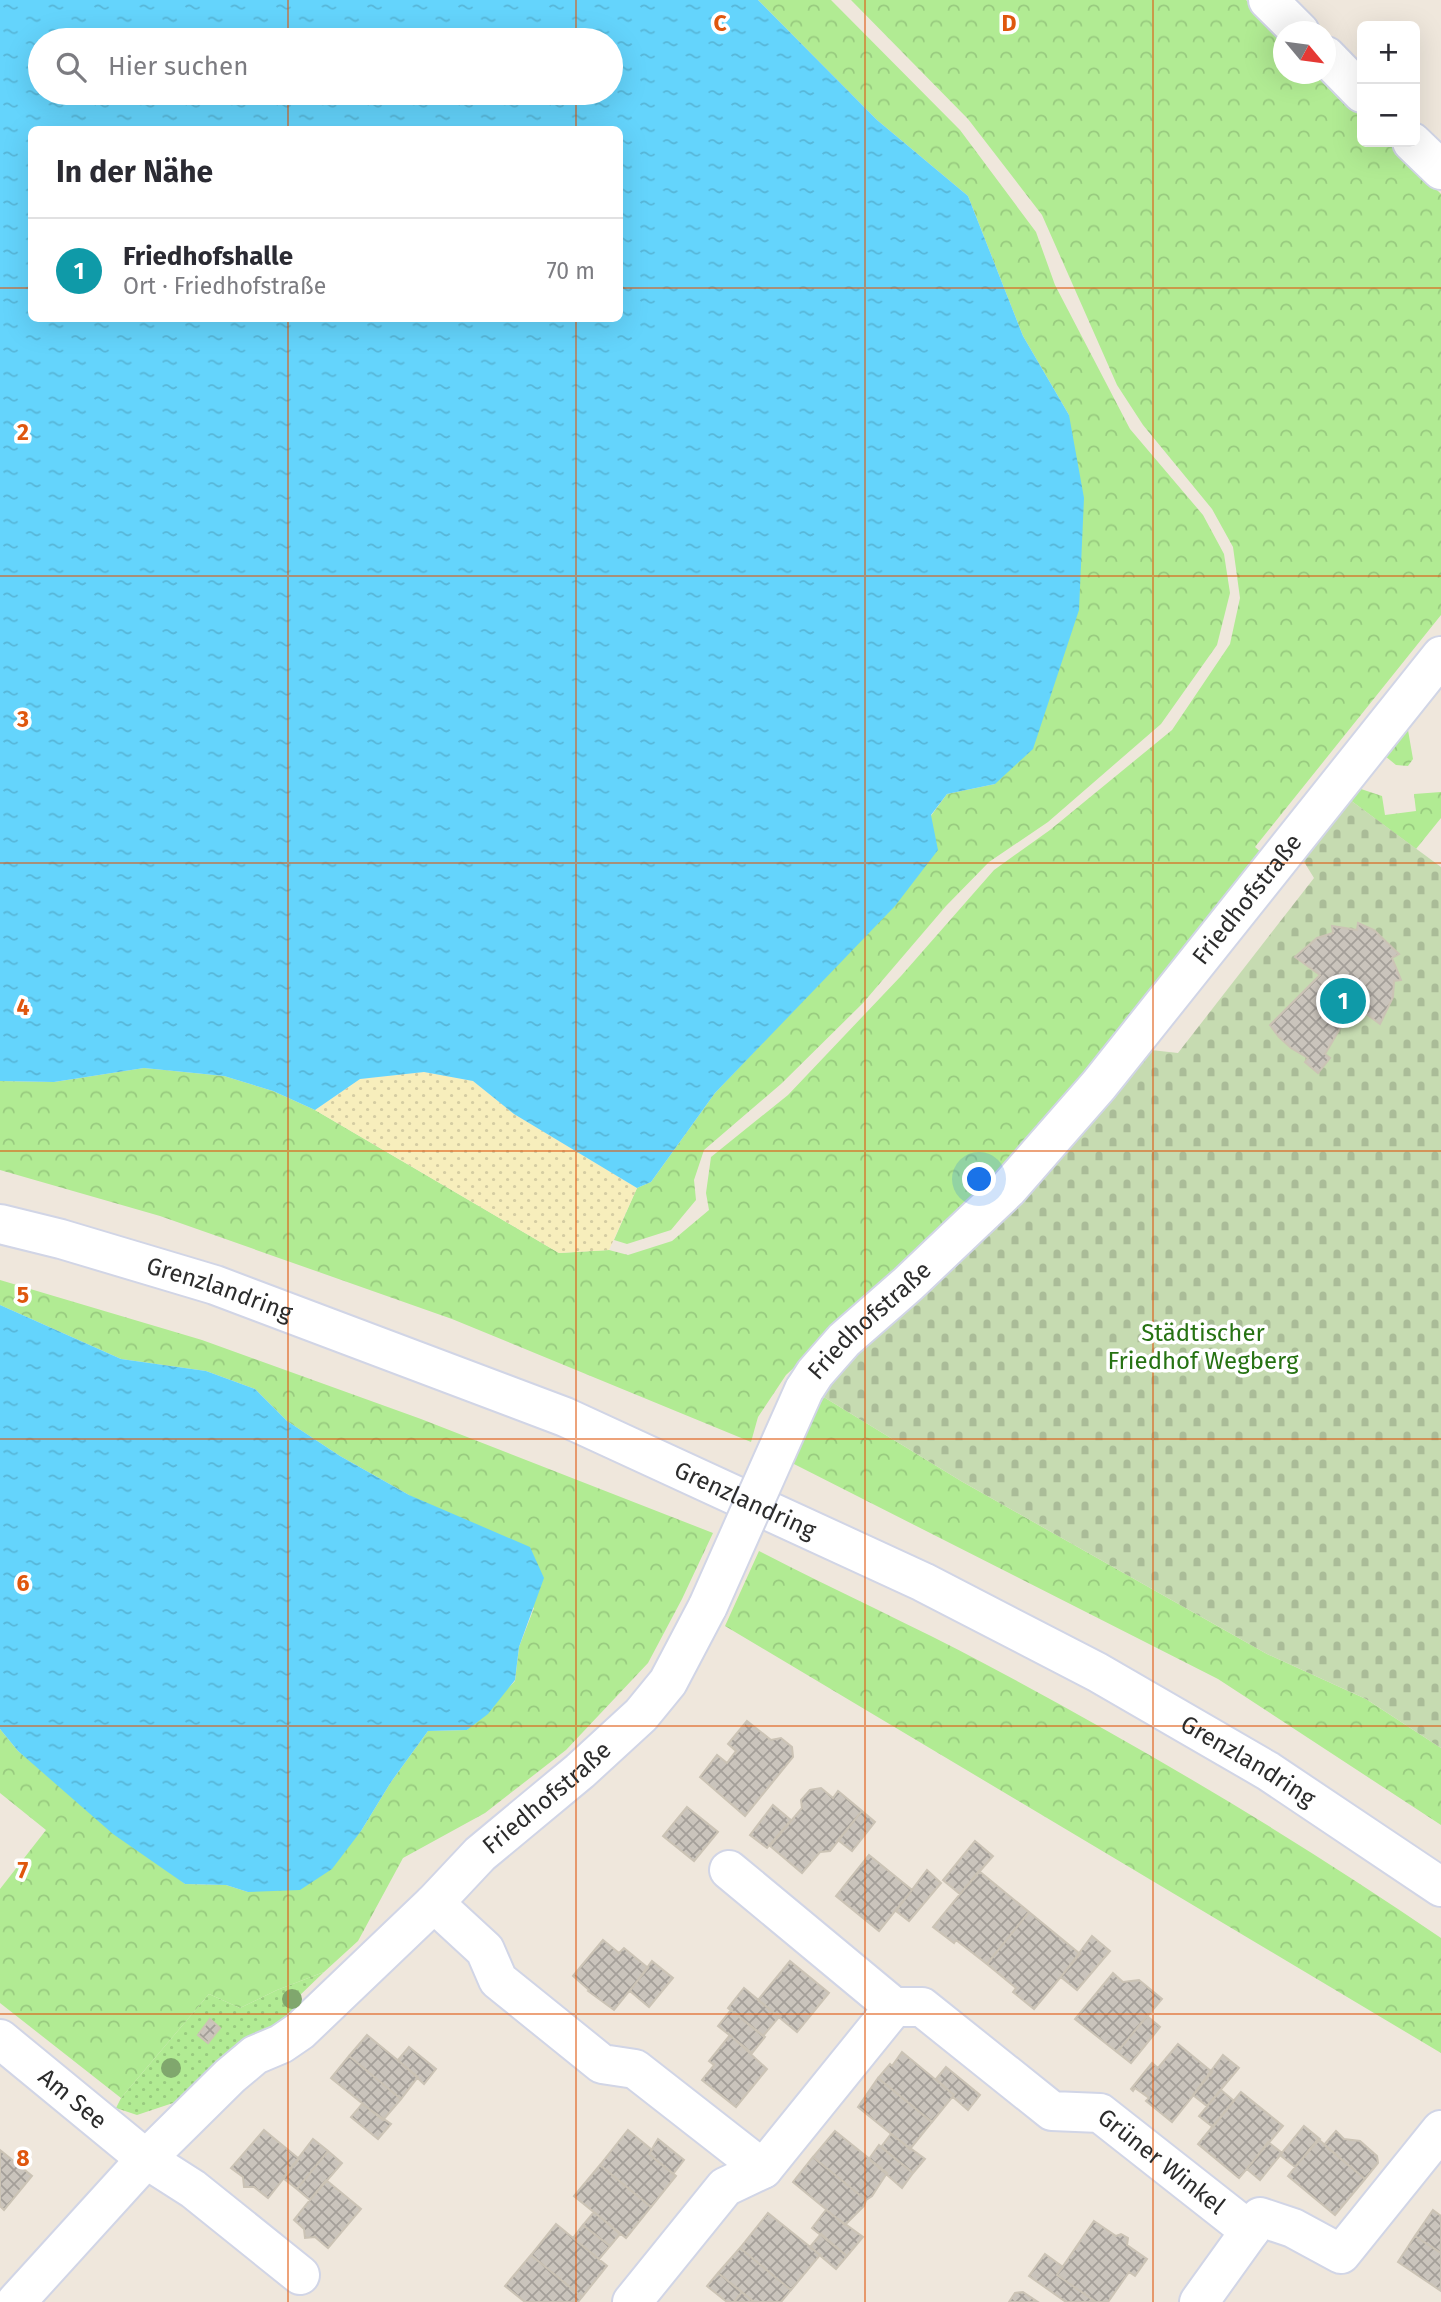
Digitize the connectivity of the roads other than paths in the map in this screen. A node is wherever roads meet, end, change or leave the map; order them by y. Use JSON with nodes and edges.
{"nodes":[{"id":1,"x":1268,"y":0,"type":"edge"},
{"id":2,"x":1289,"y":21,"type":"edge"},
{"id":3,"x":1336,"y":68,"type":"edge"},
{"id":4,"x":1357,"y":88,"type":"edge"},
{"id":5,"x":1417,"y":147,"type":"edge"},
{"id":6,"x":1441,"y":170,"type":"edge"},
{"id":7,"x":1441,"y":656,"type":"edge"},
{"id":8,"x":0,"y":1224,"type":"edge"},
{"id":9,"x":729,"y":1870,"type":"dead end"},
{"id":10,"x":1441,"y":1886,"type":"edge"},
{"id":11,"x":434,"y":1903,"type":"junction"},
{"id":12,"x":894,"y":2007,"type":"junction"},
{"id":13,"x":0,"y":2039,"type":"edge"},
{"id":14,"x":1441,"y":2130,"type":"edge"},
{"id":15,"x":146,"y":2159,"type":"junction"},
{"id":16,"x":762,"y":2169,"type":"junction"},
{"id":17,"x":1250,"y":2231,"type":"junction"},
{"id":18,"x":300,"y":2274,"type":"dead end"},
{"id":19,"x":16,"y":2302,"type":"edge"},
{"id":20,"x":632,"y":2302,"type":"edge"},
{"id":21,"x":1199,"y":2302,"type":"edge"}],
"edges":[{"from":1,"to":2,"type":"street"},
{"from":3,"to":4,"type":"street"},
{"from":5,"to":6,"type":"street"},
{"from":7,"to":11,"type":"street","name":"Friedhofstraße","bridge":true},
{"from":8,"to":10,"type":"street","name":"Grenzlandring"},
{"from":9,"to":12,"type":"street"},
{"from":11,"to":15,"type":"street","name":"Friedhofstraße"},
{"from":11,"to":16,"type":"street"},
{"from":12,"to":16,"type":"street"},
{"from":12,"to":17,"type":"street","name":"Grüner Winkel"},
{"from":13,"to":15,"type":"street","name":"Am See"},
{"from":14,"to":17,"type":"street","name":"Grüner Winkel"},
{"from":15,"to":18,"type":"street"},
{"from":15,"to":19,"type":"street","name":"Friedhofstraße"},
{"from":16,"to":20,"type":"street"},
{"from":17,"to":21,"type":"street","name":"Grüner Winkel"}]}
